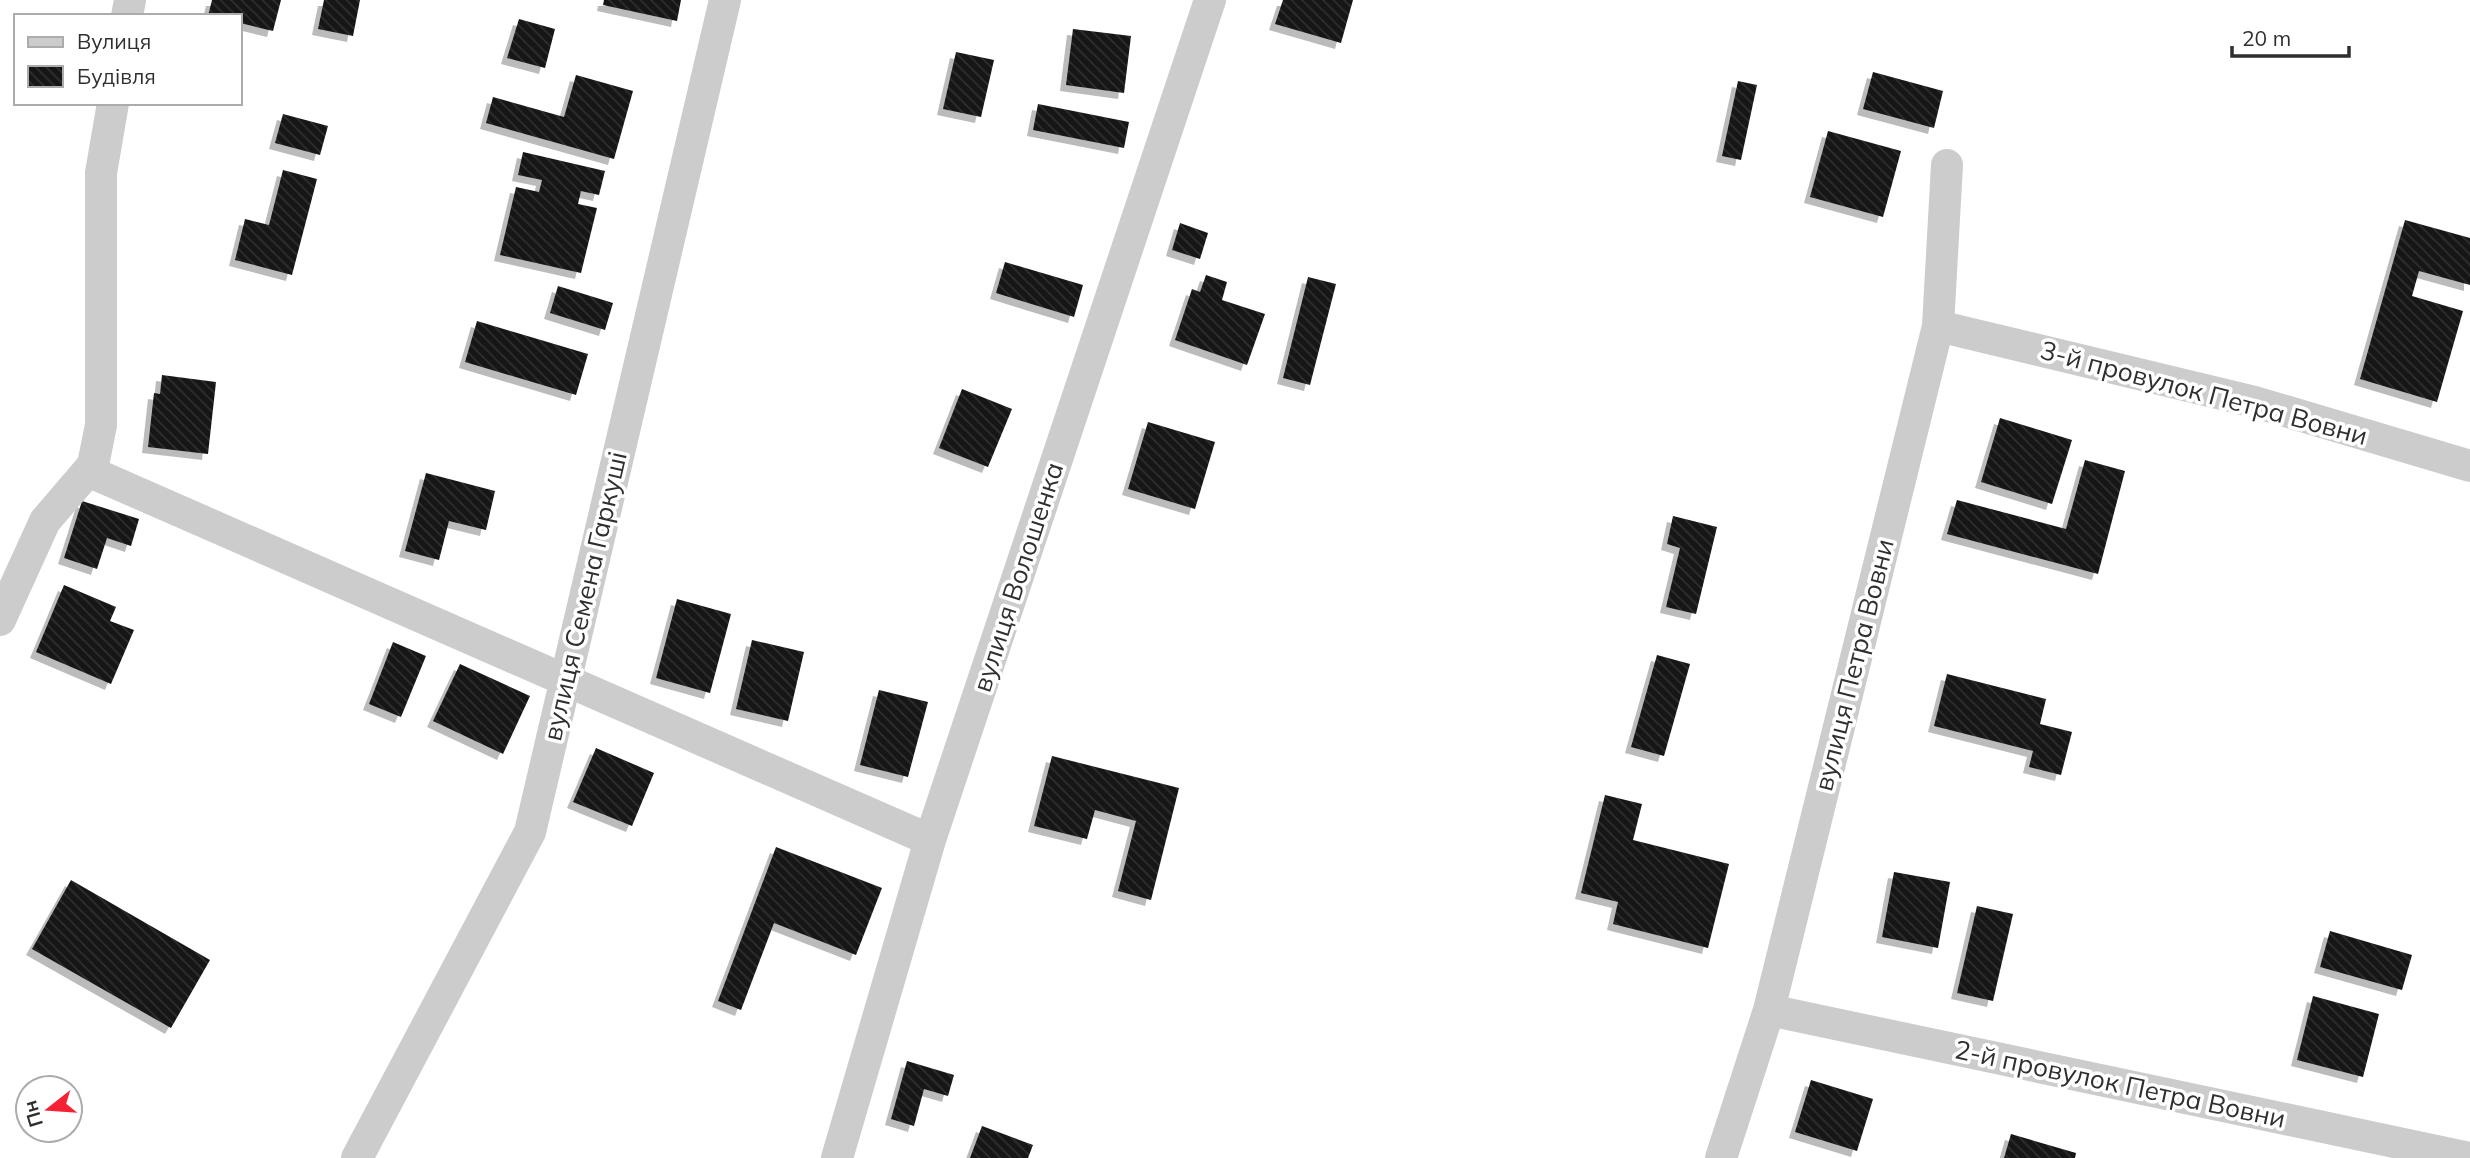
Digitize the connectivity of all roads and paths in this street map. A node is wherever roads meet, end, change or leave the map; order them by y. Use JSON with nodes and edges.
{"nodes":[{"id":1,"x":724,"y":0,"type":"edge"},
{"id":2,"x":1210,"y":0,"type":"edge"},
{"id":3,"x":113,"y":105,"type":"edge"},
{"id":4,"x":1947,"y":165,"type":"dead end"},
{"id":5,"x":1938,"y":326,"type":"junction"},
{"id":6,"x":2470,"y":466,"type":"edge"},
{"id":7,"x":88,"y":471,"type":"junction"},
{"id":8,"x":0,"y":620,"type":"edge"},
{"id":9,"x":565,"y":680,"type":"junction"},
{"id":10,"x":930,"y":840,"type":"junction"},
{"id":11,"x":1769,"y":1010,"type":"junction"},
{"id":12,"x":357,"y":1158,"type":"edge"},
{"id":13,"x":837,"y":1158,"type":"edge"},
{"id":14,"x":1721,"y":1158,"type":"edge"},
{"id":15,"x":2470,"y":1158,"type":"edge"}],
"edges":[{"from":1,"to":9,"type":"street","name":"вулиця Семена Гаркуші"},
{"from":2,"to":10,"type":"street","name":"вулиця Волошенка"},
{"from":3,"to":7,"type":"street"},
{"from":4,"to":5,"type":"street","name":"вулиця Петра Вовни"},
{"from":5,"to":6,"type":"street","name":"3-й провулок Петра Вовни"},
{"from":5,"to":11,"type":"street","name":"вулиця Петра Вовни"},
{"from":7,"to":8,"type":"street"},
{"from":7,"to":9,"type":"street"},
{"from":9,"to":10,"type":"street"},
{"from":9,"to":12,"type":"street","name":"вулиця Семена Гаркуші"},
{"from":10,"to":13,"type":"street","name":"вулиця Волошенка"},
{"from":11,"to":14,"type":"street","name":"вулиця Петра Вовни"},
{"from":11,"to":15,"type":"street","name":"2-й провулок Петра Вовни"}]}
